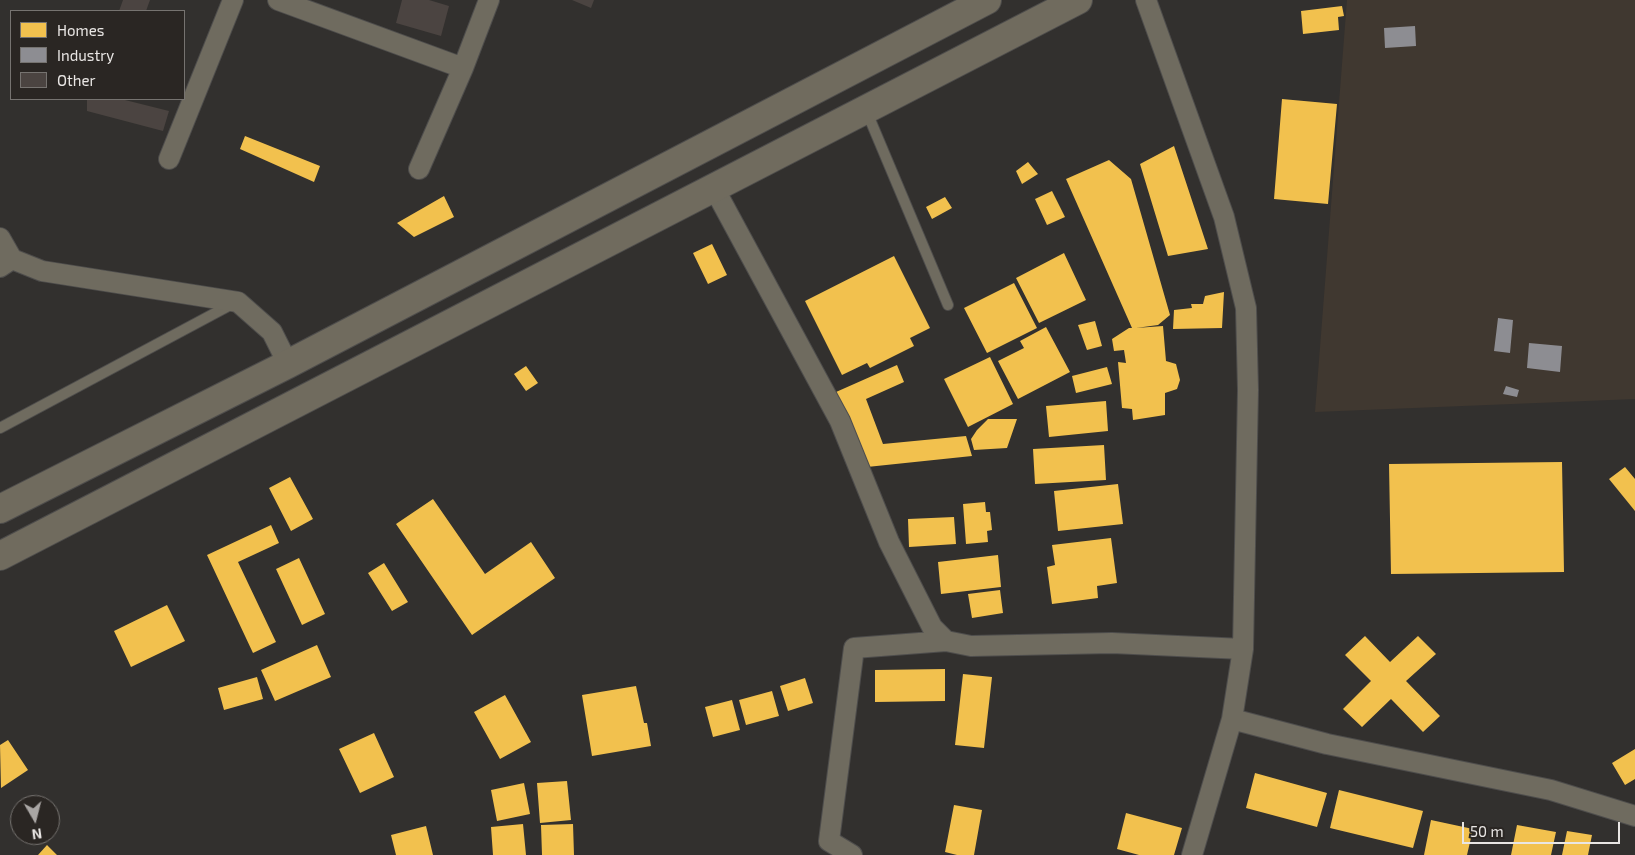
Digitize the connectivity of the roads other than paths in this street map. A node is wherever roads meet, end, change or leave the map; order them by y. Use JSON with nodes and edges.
{"nodes":[{"id":1,"x":233,"y":0,"type":"edge"},
{"id":2,"x":278,"y":0,"type":"edge"},
{"id":3,"x":489,"y":0,"type":"edge"},
{"id":4,"x":987,"y":0,"type":"edge"},
{"id":5,"x":1078,"y":0,"type":"edge"},
{"id":6,"x":1146,"y":0,"type":"edge"},
{"id":7,"x":463,"y":68,"type":"junction"},
{"id":8,"x":866,"y":109,"type":"junction"},
{"id":9,"x":169,"y":159,"type":"dead end"},
{"id":10,"x":419,"y":169,"type":"dead end"},
{"id":11,"x":714,"y":188,"type":"junction"},
{"id":12,"x":0,"y":238,"type":"edge"},
{"id":13,"x":6,"y":263,"type":"edge"},
{"id":14,"x":238,"y":302,"type":"junction"},
{"id":15,"x":948,"y":305,"type":"dead end"},
{"id":16,"x":288,"y":364,"type":"junction"},
{"id":17,"x":0,"y":428,"type":"edge"},
{"id":18,"x":0,"y":509,"type":"edge"},
{"id":19,"x":0,"y":556,"type":"edge"},
{"id":20,"x":946,"y":641,"type":"junction"},
{"id":21,"x":1243,"y":649,"type":"junction"},
{"id":22,"x":1232,"y":719,"type":"junction"},
{"id":23,"x":1635,"y":816,"type":"edge"},
{"id":24,"x":852,"y":855,"type":"edge"},
{"id":25,"x":1192,"y":855,"type":"edge"}],
"edges":[{"from":1,"to":9,"type":"street"},
{"from":2,"to":7,"type":"street"},
{"from":3,"to":7,"type":"street"},
{"from":4,"to":16,"type":"main road"},
{"from":5,"to":8,"type":"main road"},
{"from":6,"to":21,"type":"street"},
{"from":7,"to":10,"type":"street"},
{"from":8,"to":11,"type":"main road"},
{"from":8,"to":15,"type":"lane"},
{"from":11,"to":19,"type":"main road"},
{"from":11,"to":20,"type":"street"},
{"from":12,"to":13,"type":"street"},
{"from":13,"to":14,"type":"street"},
{"from":14,"to":16,"type":"street"},
{"from":14,"to":17,"type":"lane"},
{"from":16,"to":18,"type":"main road"},
{"from":20,"to":21,"type":"street"},
{"from":20,"to":24,"type":"street"},
{"from":21,"to":22,"type":"street"},
{"from":22,"to":23,"type":"street"},
{"from":22,"to":25,"type":"street"}]}
